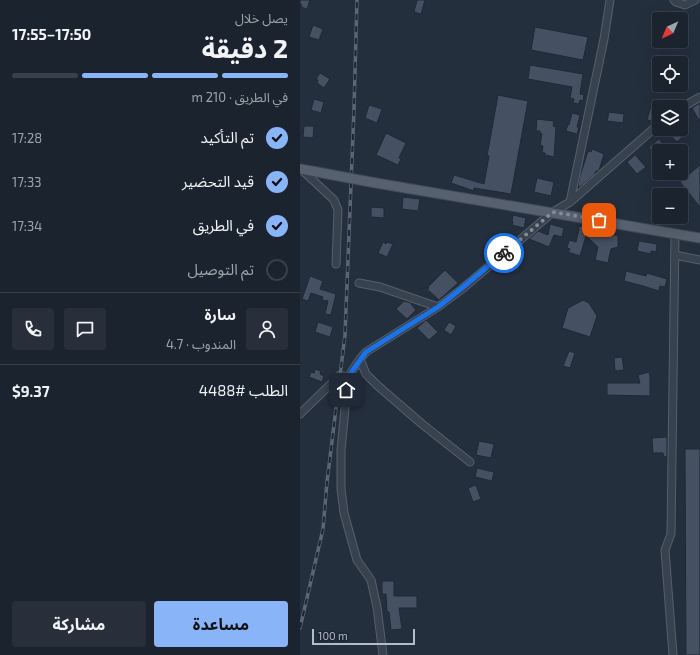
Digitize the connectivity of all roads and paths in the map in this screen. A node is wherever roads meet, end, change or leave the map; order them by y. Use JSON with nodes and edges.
{"nodes":[{"id":1,"x":610,"y":0,"type":"edge"},
{"id":2,"x":674,"y":0,"type":"edge"},
{"id":3,"x":695,"y":0,"type":"edge"},
{"id":4,"x":700,"y":97,"type":"edge"},
{"id":5,"x":688,"y":104,"type":"edge"},
{"id":6,"x":652,"y":130,"type":"edge"},
{"id":7,"x":300,"y":169,"type":"edge"},
{"id":8,"x":570,"y":202,"type":"junction"},
{"id":9,"x":553,"y":212,"type":"junction"},
{"id":10,"x":675,"y":234,"type":"junction"},
{"id":11,"x":700,"y":238,"type":"edge"},
{"id":12,"x":675,"y":255,"type":"junction"},
{"id":13,"x":700,"y":260,"type":"edge"},
{"id":14,"x":336,"y":264,"type":"dead end"},
{"id":15,"x":359,"y":283,"type":"dead end"},
{"id":16,"x":438,"y":307,"type":"junction"},
{"id":17,"x":360,"y":358,"type":"junction"},
{"id":18,"x":348,"y":377,"type":"junction"},
{"id":19,"x":300,"y":414,"type":"edge"},
{"id":20,"x":470,"y":462,"type":"dead end"},
{"id":21,"x":383,"y":655,"type":"edge"},
{"id":22,"x":673,"y":655,"type":"edge"}],
"edges":[{"from":1,"to":8,"type":"street"},
{"from":2,"to":3,"type":"street"},
{"from":4,"to":5,"type":"street"},
{"from":6,"to":8,"type":"street"},
{"from":7,"to":9,"type":"main road","bridge":true},
{"from":7,"to":14,"type":"street"},
{"from":8,"to":9,"type":"street"},
{"from":9,"to":10,"type":"main road"},
{"from":9,"to":16,"type":"street"},
{"from":10,"to":11,"type":"main road"},
{"from":10,"to":12,"type":"street"},
{"from":12,"to":13,"type":"street"},
{"from":12,"to":22,"type":"street"},
{"from":15,"to":16,"type":"street"},
{"from":16,"to":17,"type":"street"},
{"from":17,"to":18,"type":"street"},
{"from":17,"to":20,"type":"street"},
{"from":18,"to":19,"type":"street"},
{"from":18,"to":21,"type":"street"}]}
